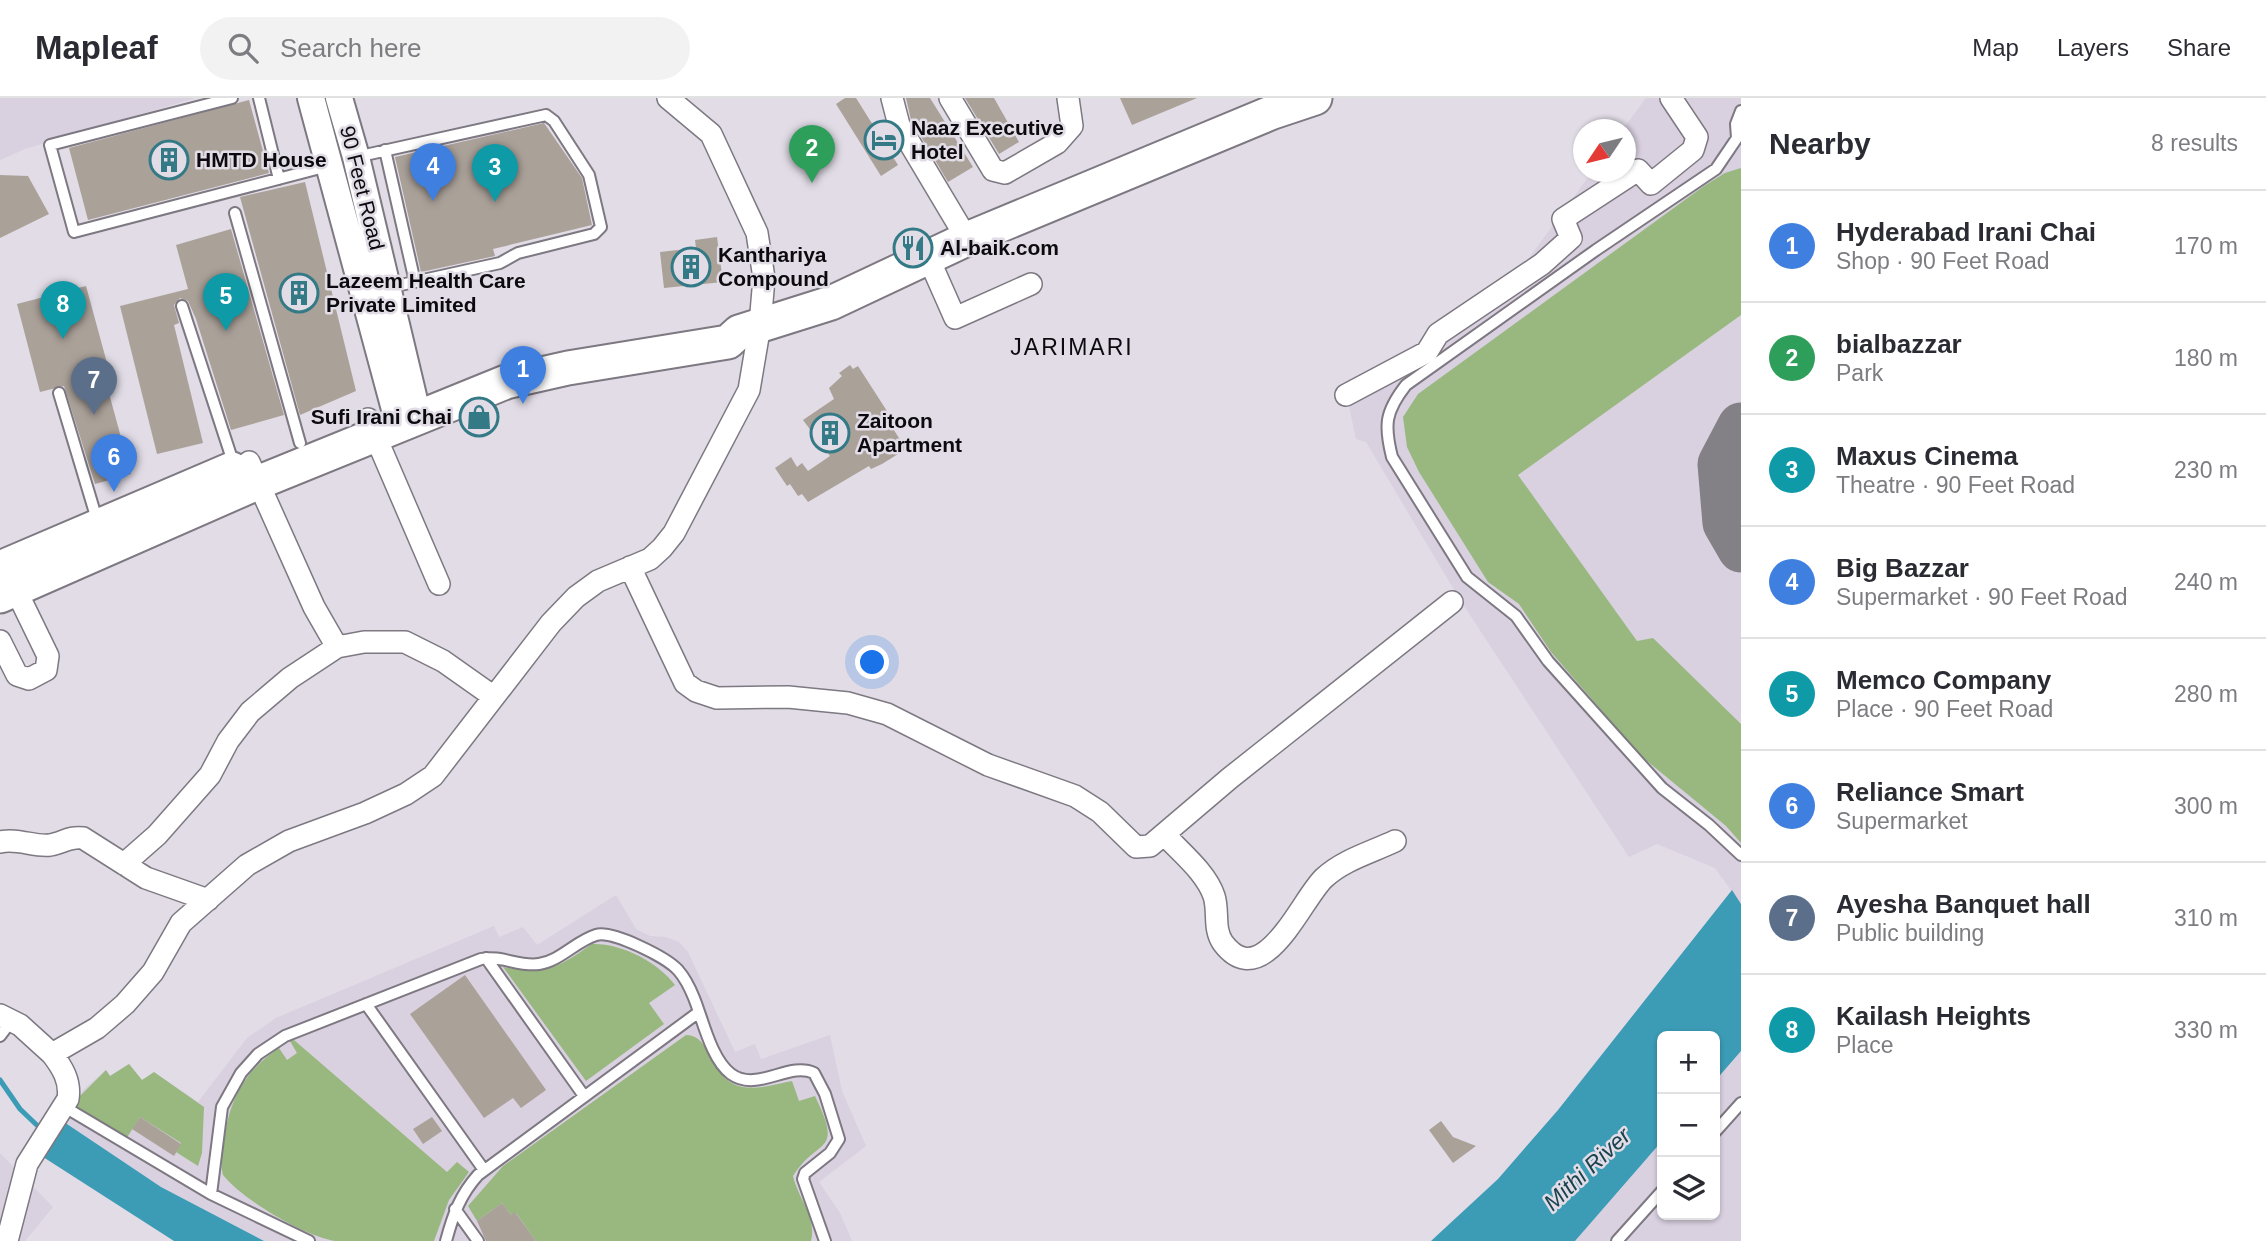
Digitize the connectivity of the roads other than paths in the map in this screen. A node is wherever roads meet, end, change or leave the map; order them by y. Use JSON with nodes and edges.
{"nodes":[{"id":1,"x":232,"y":98,"type":"edge"},
{"id":2,"x":259,"y":98,"type":"edge"},
{"id":3,"x":311,"y":98,"type":"edge"},
{"id":4,"x":339,"y":98,"type":"edge"},
{"id":5,"x":667,"y":98,"type":"edge"},
{"id":6,"x":892,"y":98,"type":"edge"},
{"id":7,"x":950,"y":98,"type":"edge"},
{"id":8,"x":1068,"y":98,"type":"edge"},
{"id":9,"x":1315,"y":98,"type":"edge"},
{"id":10,"x":1671,"y":98,"type":"edge"},
{"id":11,"x":1270,"y":105,"type":"edge"},
{"id":12,"x":1741,"y":111,"type":"edge"},
{"id":13,"x":1739,"y":127,"type":"edge"},
{"id":14,"x":385,"y":150,"type":"junction"},
{"id":15,"x":356,"y":157,"type":"junction"},
{"id":16,"x":328,"y":166,"type":"junction"},
{"id":17,"x":279,"y":178,"type":"junction"},
{"id":18,"x":235,"y":213,"type":"dead end"},
{"id":19,"x":967,"y":239,"type":"junction"},
{"id":20,"x":409,"y":257,"type":"junction"},
{"id":21,"x":928,"y":257,"type":"junction"},
{"id":22,"x":384,"y":276,"type":"junction"},
{"id":23,"x":415,"y":282,"type":"junction"},
{"id":24,"x":1031,"y":284,"type":"dead end"},
{"id":25,"x":182,"y":306,"type":"dead end"},
{"id":26,"x":750,"y":328,"type":"junction"},
{"id":27,"x":58,"y":393,"type":"dead end"},
{"id":28,"x":1346,"y":395,"type":"dead end"},
{"id":29,"x":395,"y":418,"type":"junction"},
{"id":30,"x":300,"y":443,"type":"junction"},
{"id":31,"x":247,"y":471,"type":"junction"},
{"id":32,"x":99,"y":526,"type":"junction"},
{"id":33,"x":630,"y":567,"type":"junction"},
{"id":34,"x":5,"y":580,"type":"edge"},
{"id":35,"x":439,"y":584,"type":"dead end"},
{"id":36,"x":1452,"y":602,"type":"dead end"},
{"id":37,"x":0,"y":641,"type":"edge"},
{"id":38,"x":337,"y":647,"type":"junction"},
{"id":39,"x":494,"y":697,"type":"junction"},
{"id":40,"x":1164,"y":834,"type":"junction"},
{"id":41,"x":1395,"y":841,"type":"dead end"},
{"id":42,"x":0,"y":842,"type":"edge"},
{"id":43,"x":1741,"y":855,"type":"edge"},
{"id":44,"x":124,"y":864,"type":"junction"},
{"id":45,"x":208,"y":900,"type":"junction"},
{"id":46,"x":486,"y":958,"type":"junction"},
{"id":47,"x":366,"y":1004,"type":"junction"},
{"id":48,"x":699,"y":1012,"type":"junction"},
{"id":49,"x":4,"y":1024,"type":"edge"},
{"id":50,"x":52,"y":1054,"type":"junction"},
{"id":51,"x":584,"y":1096,"type":"junction"},
{"id":52,"x":1741,"y":1103,"type":"edge"},
{"id":53,"x":60,"y":1112,"type":"junction"},
{"id":54,"x":1720,"y":1126,"type":"edge"},
{"id":55,"x":484,"y":1170,"type":"junction"},
{"id":56,"x":211,"y":1194,"type":"junction"},
{"id":57,"x":1657,"y":1197,"type":"edge"},
{"id":58,"x":455,"y":1209,"type":"junction"},
{"id":59,"x":7,"y":1241,"type":"edge"},
{"id":60,"x":309,"y":1241,"type":"edge"},
{"id":61,"x":446,"y":1241,"type":"edge"},
{"id":62,"x":478,"y":1241,"type":"edge"},
{"id":63,"x":825,"y":1241,"type":"edge"},
{"id":64,"x":1617,"y":1241,"type":"edge"}],
"edges":[{"from":1,"to":17,"type":"lane"},
{"from":2,"to":17,"type":"lane"},
{"from":3,"to":16,"type":"street","name":"90 Feet Road"},
{"from":4,"to":15,"type":"street","name":"90 Feet Road"},
{"from":5,"to":26,"type":"street"},
{"from":6,"to":19,"type":"street"},
{"from":7,"to":8,"type":"street"},
{"from":9,"to":11,"type":"main road"},
{"from":10,"to":28,"type":"street"},
{"from":11,"to":19,"type":"main road"},
{"from":12,"to":13,"type":"lane"},
{"from":13,"to":43,"type":"lane"},
{"from":14,"to":15,"type":"lane"},
{"from":14,"to":20,"type":"lane"},
{"from":14,"to":23,"type":"lane"},
{"from":15,"to":22,"type":"street","name":"90 Feet Road"},
{"from":16,"to":17,"type":"lane"},
{"from":16,"to":29,"type":"street","name":"90 Feet Road"},
{"from":18,"to":30,"type":"lane"},
{"from":19,"to":21,"type":"main road"},
{"from":20,"to":22,"type":"lane"},
{"from":20,"to":23,"type":"lane"},
{"from":21,"to":24,"type":"street"},
{"from":21,"to":26,"type":"main road"},
{"from":22,"to":23,"type":"lane"},
{"from":22,"to":29,"type":"street","name":"90 Feet Road"},
{"from":25,"to":31,"type":"lane"},
{"from":26,"to":29,"type":"main road"},
{"from":26,"to":33,"type":"street"},
{"from":27,"to":32,"type":"lane"},
{"from":29,"to":30,"type":"main road"},
{"from":29,"to":31,"type":"main road"},
{"from":29,"to":35,"type":"street"},
{"from":30,"to":31,"type":"main road"},
{"from":31,"to":32,"type":"main road"},
{"from":31,"to":34,"type":"main road"},
{"from":31,"to":38,"type":"street"},
{"from":32,"to":34,"type":"main road"},
{"from":33,"to":39,"type":"street"},
{"from":33,"to":40,"type":"street"},
{"from":34,"to":37,"type":"street"},
{"from":36,"to":40,"type":"street"},
{"from":38,"to":39,"type":"street"},
{"from":38,"to":44,"type":"street"},
{"from":39,"to":45,"type":"street"},
{"from":40,"to":41,"type":"street"},
{"from":42,"to":44,"type":"street"},
{"from":44,"to":45,"type":"street"},
{"from":45,"to":50,"type":"street"},
{"from":46,"to":47,"type":"lane"},
{"from":46,"to":48,"type":"lane"},
{"from":46,"to":51,"type":"lane"},
{"from":47,"to":55,"type":"lane"},
{"from":47,"to":56,"type":"lane"},
{"from":48,"to":51,"type":"lane"},
{"from":48,"to":63,"type":"lane"},
{"from":49,"to":50,"type":"street"},
{"from":50,"to":53,"type":"street"},
{"from":51,"to":55,"type":"lane"},
{"from":52,"to":54,"type":"lane"},
{"from":53,"to":56,"type":"lane"},
{"from":53,"to":59,"type":"street"},
{"from":55,"to":58,"type":"lane"},
{"from":56,"to":60,"type":"lane"},
{"from":57,"to":64,"type":"lane"},
{"from":58,"to":61,"type":"lane"},
{"from":58,"to":62,"type":"lane"}]}
